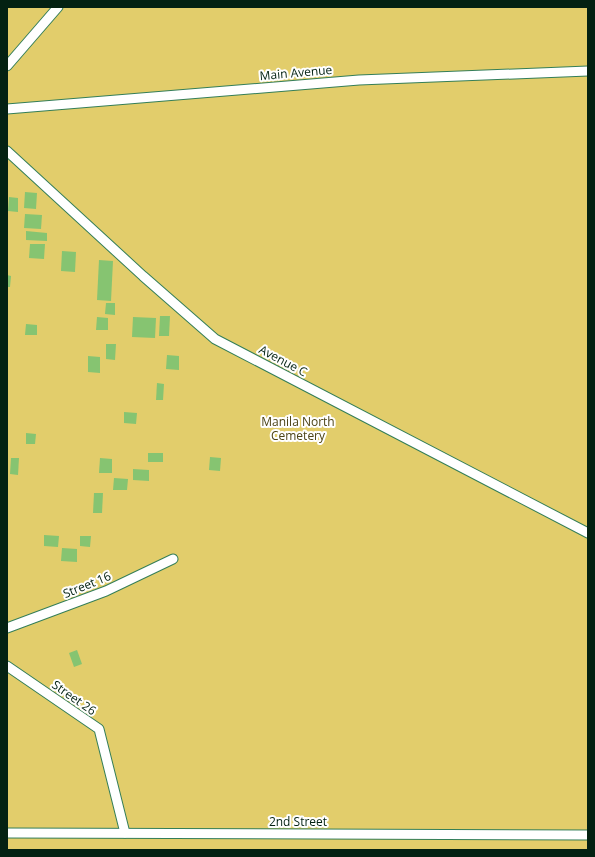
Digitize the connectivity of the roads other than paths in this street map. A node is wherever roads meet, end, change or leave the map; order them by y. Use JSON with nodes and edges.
{"nodes":[{"id":1,"x":58,"y":7,"type":"edge"},
{"id":2,"x":7,"y":66,"type":"edge"},
{"id":3,"x":588,"y":71,"type":"edge"},
{"id":4,"x":7,"y":109,"type":"edge"},
{"id":5,"x":7,"y":152,"type":"edge"},
{"id":6,"x":588,"y":533,"type":"edge"},
{"id":7,"x":173,"y":559,"type":"dead end"},
{"id":8,"x":7,"y":628,"type":"edge"},
{"id":9,"x":7,"y":666,"type":"edge"},
{"id":10,"x":7,"y":832,"type":"edge"},
{"id":11,"x":125,"y":833,"type":"junction"},
{"id":12,"x":588,"y":835,"type":"edge"}],
"edges":[{"from":1,"to":2,"type":"lane"},
{"from":3,"to":4,"type":"lane","name":"Main Avenue"},
{"from":5,"to":6,"type":"lane","name":"Avenue C"},
{"from":7,"to":8,"type":"lane","name":"Street 16"},
{"from":9,"to":11,"type":"lane","name":"Street 26"},
{"from":10,"to":11,"type":"lane","name":"2nd Street"},
{"from":11,"to":12,"type":"lane","name":"2nd Street"}]}
